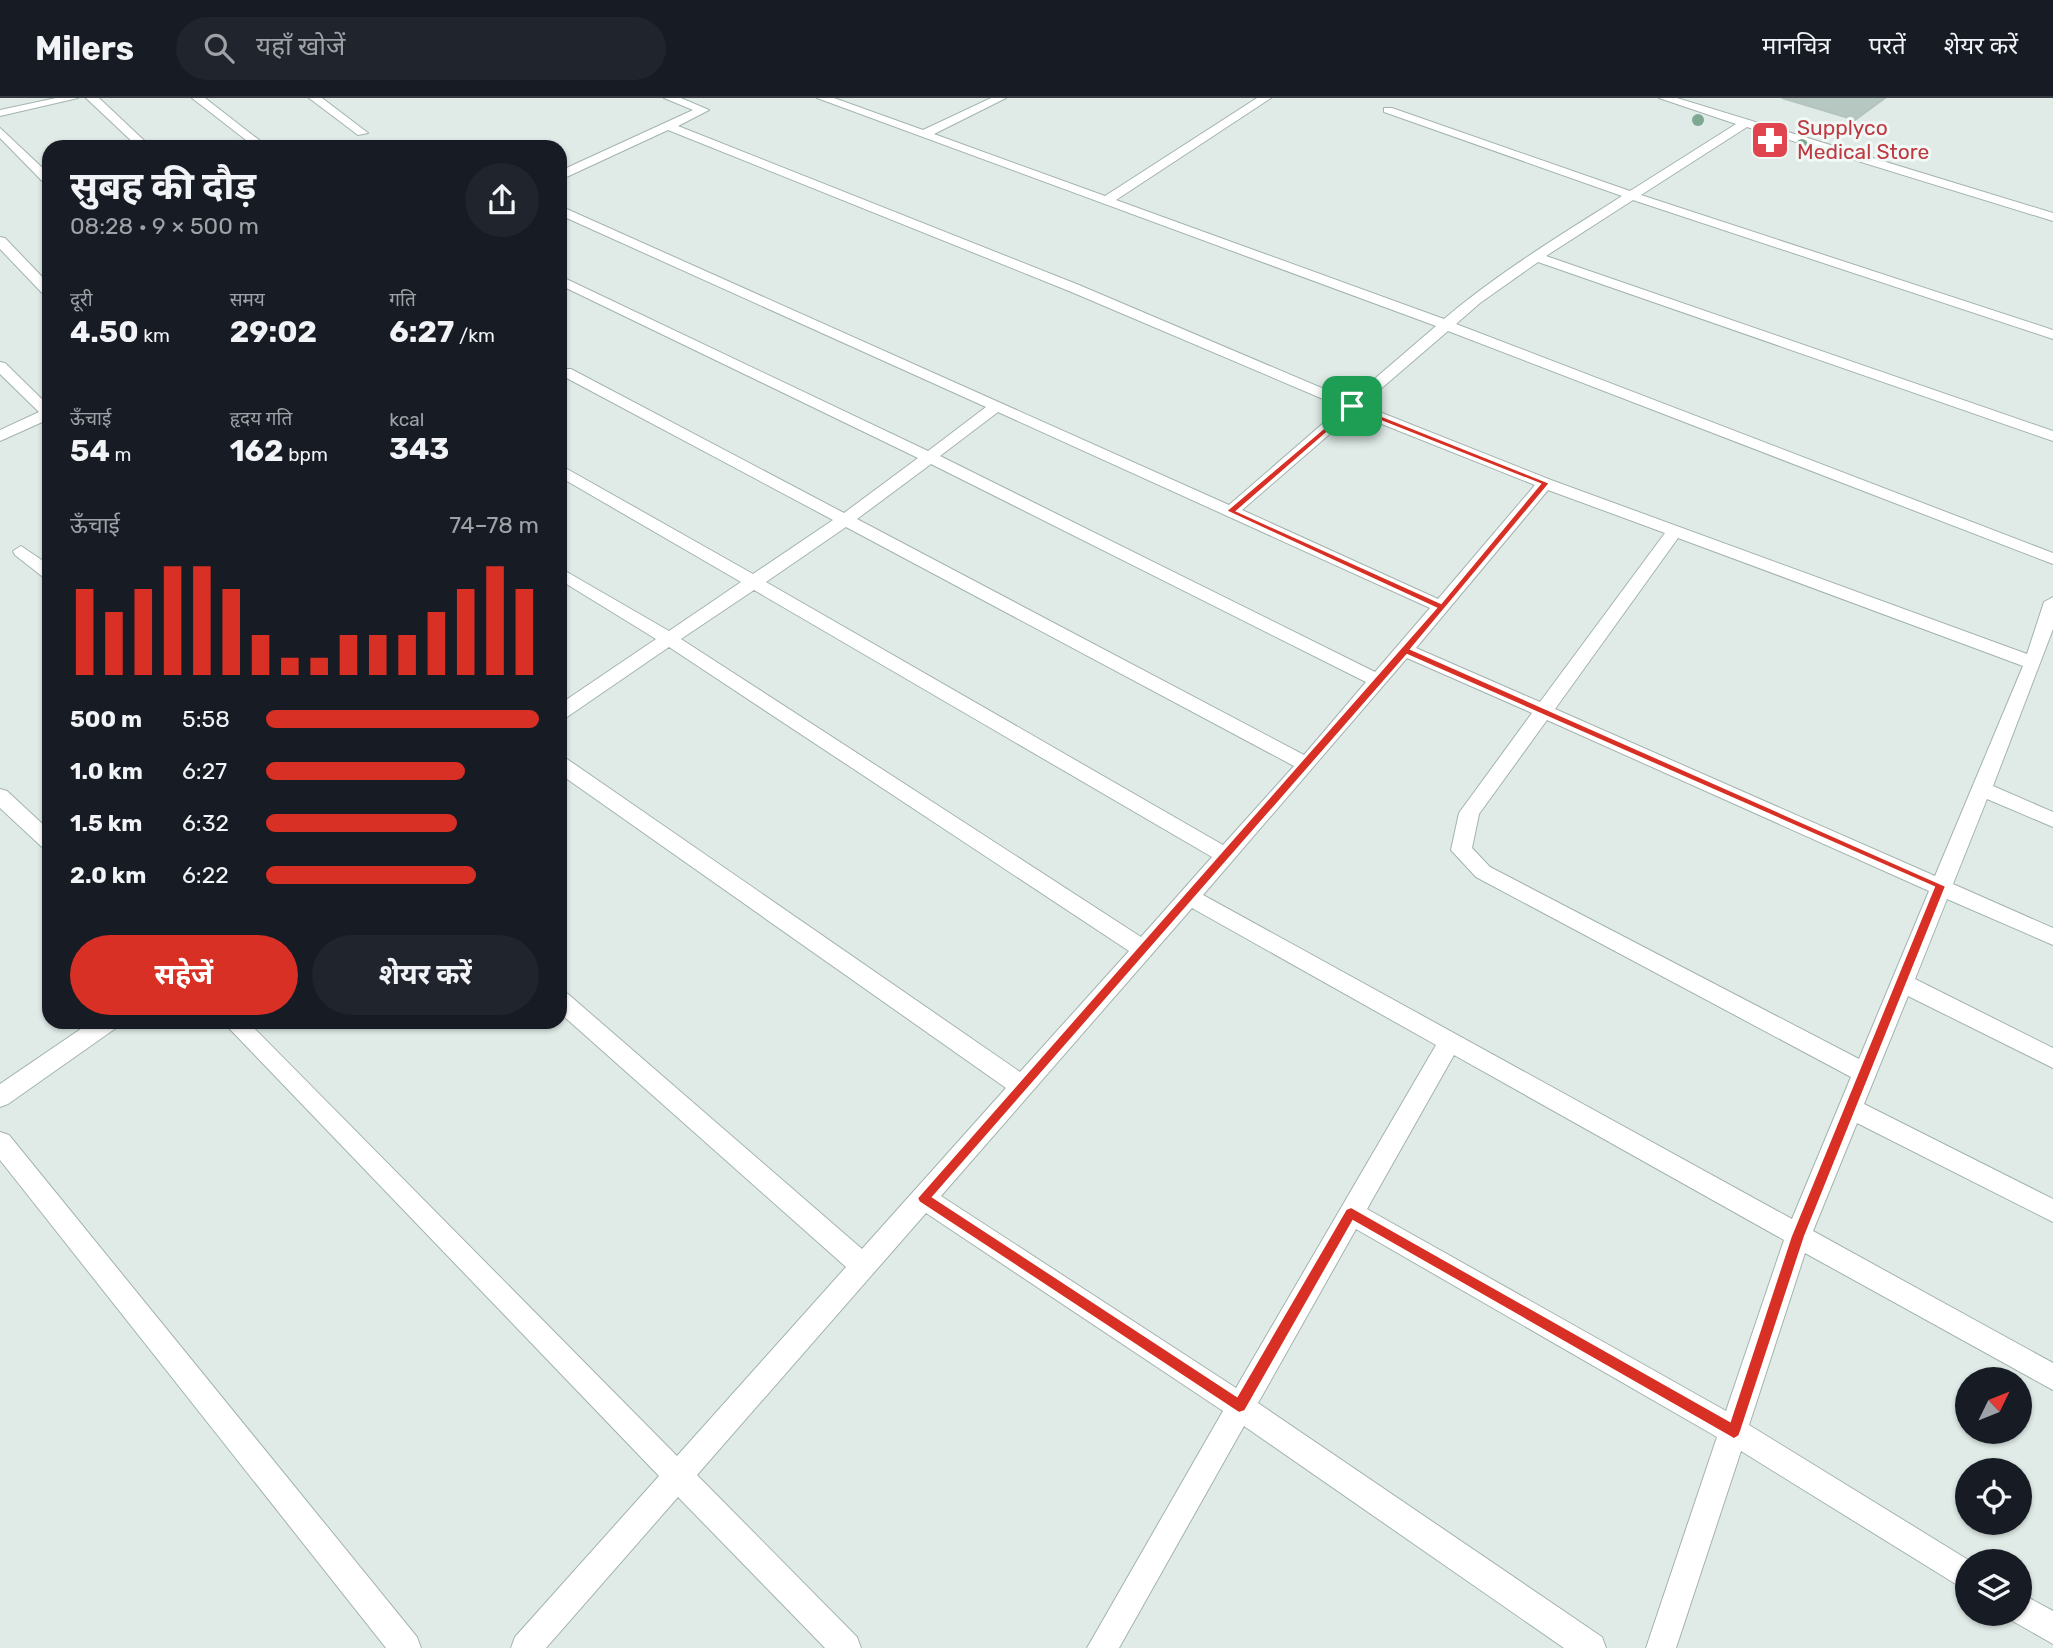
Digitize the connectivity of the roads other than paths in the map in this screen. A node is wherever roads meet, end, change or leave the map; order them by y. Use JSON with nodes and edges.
{"nodes":[{"id":1,"x":72,"y":98,"type":"edge"},
{"id":2,"x":92,"y":98,"type":"edge"},
{"id":3,"x":198,"y":98,"type":"edge"},
{"id":4,"x":315,"y":98,"type":"edge"},
{"id":5,"x":670,"y":98,"type":"edge"},
{"id":6,"x":822,"y":98,"type":"edge"},
{"id":7,"x":1000,"y":98,"type":"edge"},
{"id":8,"x":1665,"y":98,"type":"edge"},
{"id":9,"x":1261,"y":99,"type":"edge"},
{"id":10,"x":1388,"y":110,"type":"dead end"},
{"id":11,"x":0,"y":113,"type":"edge"},
{"id":12,"x":1745,"y":122,"type":"junction"},
{"id":13,"x":668,"y":126,"type":"junction"},
{"id":14,"x":0,"y":131,"type":"edge"},
{"id":15,"x":362,"y":132,"type":"dead end"},
{"id":16,"x":923,"y":135,"type":"junction"},
{"id":17,"x":137,"y":140,"type":"edge"},
{"id":18,"x":253,"y":140,"type":"edge"},
{"id":19,"x":567,"y":173,"type":"edge"},
{"id":20,"x":42,"y":174,"type":"edge"},
{"id":21,"x":1630,"y":195,"type":"junction"},
{"id":22,"x":1106,"y":201,"type":"junction"},
{"id":23,"x":567,"y":214,"type":"edge"},
{"id":24,"x":2053,"y":217,"type":"edge"},
{"id":25,"x":0,"y":241,"type":"edge"},
{"id":26,"x":1536,"y":257,"type":"junction"},
{"id":27,"x":567,"y":283,"type":"edge"},
{"id":28,"x":42,"y":285,"type":"edge"},
{"id":29,"x":1446,"y":325,"type":"junction"},
{"id":30,"x":2053,"y":335,"type":"edge"},
{"id":31,"x":0,"y":366,"type":"edge"},
{"id":32,"x":567,"y":373,"type":"edge"},
{"id":33,"x":997,"y":406,"type":"junction"},
{"id":34,"x":1352,"y":406,"type":"junction"},
{"id":35,"x":42,"y":407,"type":"edge"},
{"id":36,"x":42,"y":417,"type":"edge"},
{"id":37,"x":0,"y":436,"type":"edge"},
{"id":38,"x":2053,"y":436,"type":"edge"},
{"id":39,"x":929,"y":457,"type":"junction"},
{"id":40,"x":567,"y":474,"type":"edge"},
{"id":41,"x":1545,"y":483,"type":"junction"},
{"id":42,"x":1231,"y":511,"type":"junction"},
{"id":43,"x":844,"y":520,"type":"junction"},
{"id":44,"x":1675,"y":531,"type":"junction"},
{"id":45,"x":22,"y":551,"type":"dead end"},
{"id":46,"x":2053,"y":559,"type":"edge"},
{"id":47,"x":42,"y":567,"type":"edge"},
{"id":48,"x":567,"y":577,"type":"edge"},
{"id":49,"x":753,"y":582,"type":"junction"},
{"id":50,"x":2053,"y":602,"type":"edge"},
{"id":51,"x":1442,"y":607,"type":"junction"},
{"id":52,"x":669,"y":639,"type":"junction"},
{"id":53,"x":1405,"y":650,"type":"junction"},
{"id":54,"x":2034,"y":663,"type":"junction"},
{"id":55,"x":1379,"y":681,"type":"junction"},
{"id":56,"x":567,"y":708,"type":"edge"},
{"id":57,"x":1544,"y":710,"type":"junction"},
{"id":58,"x":1306,"y":764,"type":"junction"},
{"id":59,"x":567,"y":769,"type":"edge"},
{"id":60,"x":1980,"y":788,"type":"junction"},
{"id":61,"x":0,"y":796,"type":"edge"},
{"id":62,"x":2053,"y":820,"type":"edge"},
{"id":63,"x":42,"y":835,"type":"edge"},
{"id":64,"x":1226,"y":856,"type":"junction"},
{"id":65,"x":1941,"y":886,"type":"junction"},
{"id":66,"x":1189,"y":897,"type":"junction"},
{"id":67,"x":2053,"y":937,"type":"edge"},
{"id":68,"x":1143,"y":949,"type":"junction"},
{"id":69,"x":1901,"y":982,"type":"junction"},
{"id":70,"x":567,"y":1006,"type":"edge"},
{"id":71,"x":98,"y":1029,"type":"edge"},
{"id":72,"x":241,"y":1029,"type":"edge"},
{"id":73,"x":1449,"y":1043,"type":"junction"},
{"id":74,"x":2053,"y":1059,"type":"edge"},
{"id":75,"x":1865,"y":1073,"type":"junction"},
{"id":76,"x":1022,"y":1086,"type":"junction"},
{"id":77,"x":0,"y":1097,"type":"edge"},
{"id":78,"x":1850,"y":1108,"type":"junction"},
{"id":79,"x":0,"y":1142,"type":"edge"},
{"id":80,"x":924,"y":1198,"type":"junction"},
{"id":81,"x":2053,"y":1211,"type":"edge"},
{"id":82,"x":1351,"y":1213,"type":"junction"},
{"id":83,"x":1798,"y":1236,"type":"junction"},
{"id":84,"x":864,"y":1266,"type":"junction"},
{"id":85,"x":2053,"y":1377,"type":"edge"},
{"id":86,"x":1239,"y":1406,"type":"junction"},
{"id":87,"x":1734,"y":1431,"type":"junction"},
{"id":88,"x":677,"y":1476,"type":"junction"},
{"id":89,"x":1955,"y":1569,"type":"edge"},
{"id":90,"x":2032,"y":1616,"type":"edge"},
{"id":91,"x":2053,"y":1629,"type":"edge"},
{"id":92,"x":406,"y":1648,"type":"edge"},
{"id":93,"x":526,"y":1648,"type":"edge"},
{"id":94,"x":845,"y":1648,"type":"edge"},
{"id":95,"x":1102,"y":1648,"type":"edge"},
{"id":96,"x":1591,"y":1648,"type":"edge"},
{"id":97,"x":1661,"y":1648,"type":"edge"}],
"edges":[{"from":1,"to":11,"type":"street"},
{"from":2,"to":17,"type":"street"},
{"from":3,"to":18,"type":"street"},
{"from":4,"to":15,"type":"street"},
{"from":5,"to":13,"type":"street"},
{"from":6,"to":16,"type":"street"},
{"from":7,"to":16,"type":"street"},
{"from":8,"to":12,"type":"street"},
{"from":9,"to":22,"type":"street"},
{"from":10,"to":21,"type":"street"},
{"from":12,"to":21,"type":"street"},
{"from":12,"to":24,"type":"street"},
{"from":13,"to":19,"type":"street"},
{"from":13,"to":34,"type":"street"},
{"from":14,"to":20,"type":"street"},
{"from":16,"to":22,"type":"street"},
{"from":21,"to":26,"type":"street"},
{"from":21,"to":30,"type":"street"},
{"from":22,"to":29,"type":"street"},
{"from":23,"to":33,"type":"street"},
{"from":25,"to":28,"type":"street"},
{"from":26,"to":29,"type":"street"},
{"from":26,"to":38,"type":"street"},
{"from":27,"to":39,"type":"street"},
{"from":29,"to":34,"type":"street"},
{"from":29,"to":46,"type":"street"},
{"from":31,"to":35,"type":"street"},
{"from":32,"to":43,"type":"street"},
{"from":33,"to":39,"type":"street"},
{"from":33,"to":42,"type":"street"},
{"from":34,"to":41,"type":"street"},
{"from":34,"to":42,"type":"street"},
{"from":36,"to":37,"type":"street"},
{"from":39,"to":43,"type":"street"},
{"from":39,"to":55,"type":"street"},
{"from":40,"to":49,"type":"street"},
{"from":41,"to":44,"type":"street"},
{"from":41,"to":51,"type":"street"},
{"from":42,"to":51,"type":"street"},
{"from":43,"to":49,"type":"street"},
{"from":43,"to":58,"type":"street"},
{"from":44,"to":54,"type":"street"},
{"from":44,"to":57,"type":"street"},
{"from":45,"to":47,"type":"street"},
{"from":48,"to":52,"type":"street"},
{"from":49,"to":52,"type":"street"},
{"from":49,"to":64,"type":"street"},
{"from":50,"to":54,"type":"street"},
{"from":51,"to":53,"type":"street"},
{"from":52,"to":56,"type":"street"},
{"from":52,"to":68,"type":"street"},
{"from":53,"to":55,"type":"street"},
{"from":53,"to":57,"type":"street"},
{"from":54,"to":60,"type":"street"},
{"from":55,"to":58,"type":"street"},
{"from":57,"to":65,"type":"street"},
{"from":57,"to":75,"type":"street"},
{"from":58,"to":64,"type":"street"},
{"from":59,"to":76,"type":"street"},
{"from":60,"to":62,"type":"street"},
{"from":60,"to":65,"type":"street"},
{"from":61,"to":63,"type":"street"},
{"from":64,"to":66,"type":"street"},
{"from":65,"to":67,"type":"street"},
{"from":65,"to":69,"type":"street"},
{"from":66,"to":68,"type":"street"},
{"from":66,"to":73,"type":"street"},
{"from":68,"to":76,"type":"street"},
{"from":69,"to":74,"type":"street"},
{"from":69,"to":75,"type":"street"},
{"from":70,"to":84,"type":"street"},
{"from":71,"to":77,"type":"street"},
{"from":72,"to":88,"type":"street"},
{"from":73,"to":82,"type":"street"},
{"from":73,"to":83,"type":"street"},
{"from":75,"to":78,"type":"street"},
{"from":76,"to":80,"type":"street"},
{"from":78,"to":81,"type":"street"},
{"from":78,"to":83,"type":"street"},
{"from":79,"to":92,"type":"street"},
{"from":80,"to":84,"type":"street"},
{"from":80,"to":86,"type":"street"},
{"from":82,"to":86,"type":"street"},
{"from":82,"to":87,"type":"street"},
{"from":83,"to":85,"type":"street"},
{"from":83,"to":87,"type":"street"},
{"from":84,"to":88,"type":"street"},
{"from":86,"to":95,"type":"street"},
{"from":86,"to":96,"type":"street"},
{"from":87,"to":89,"type":"street"},
{"from":87,"to":97,"type":"street"},
{"from":88,"to":93,"type":"street"},
{"from":88,"to":94,"type":"street"},
{"from":90,"to":91,"type":"street"}]}
